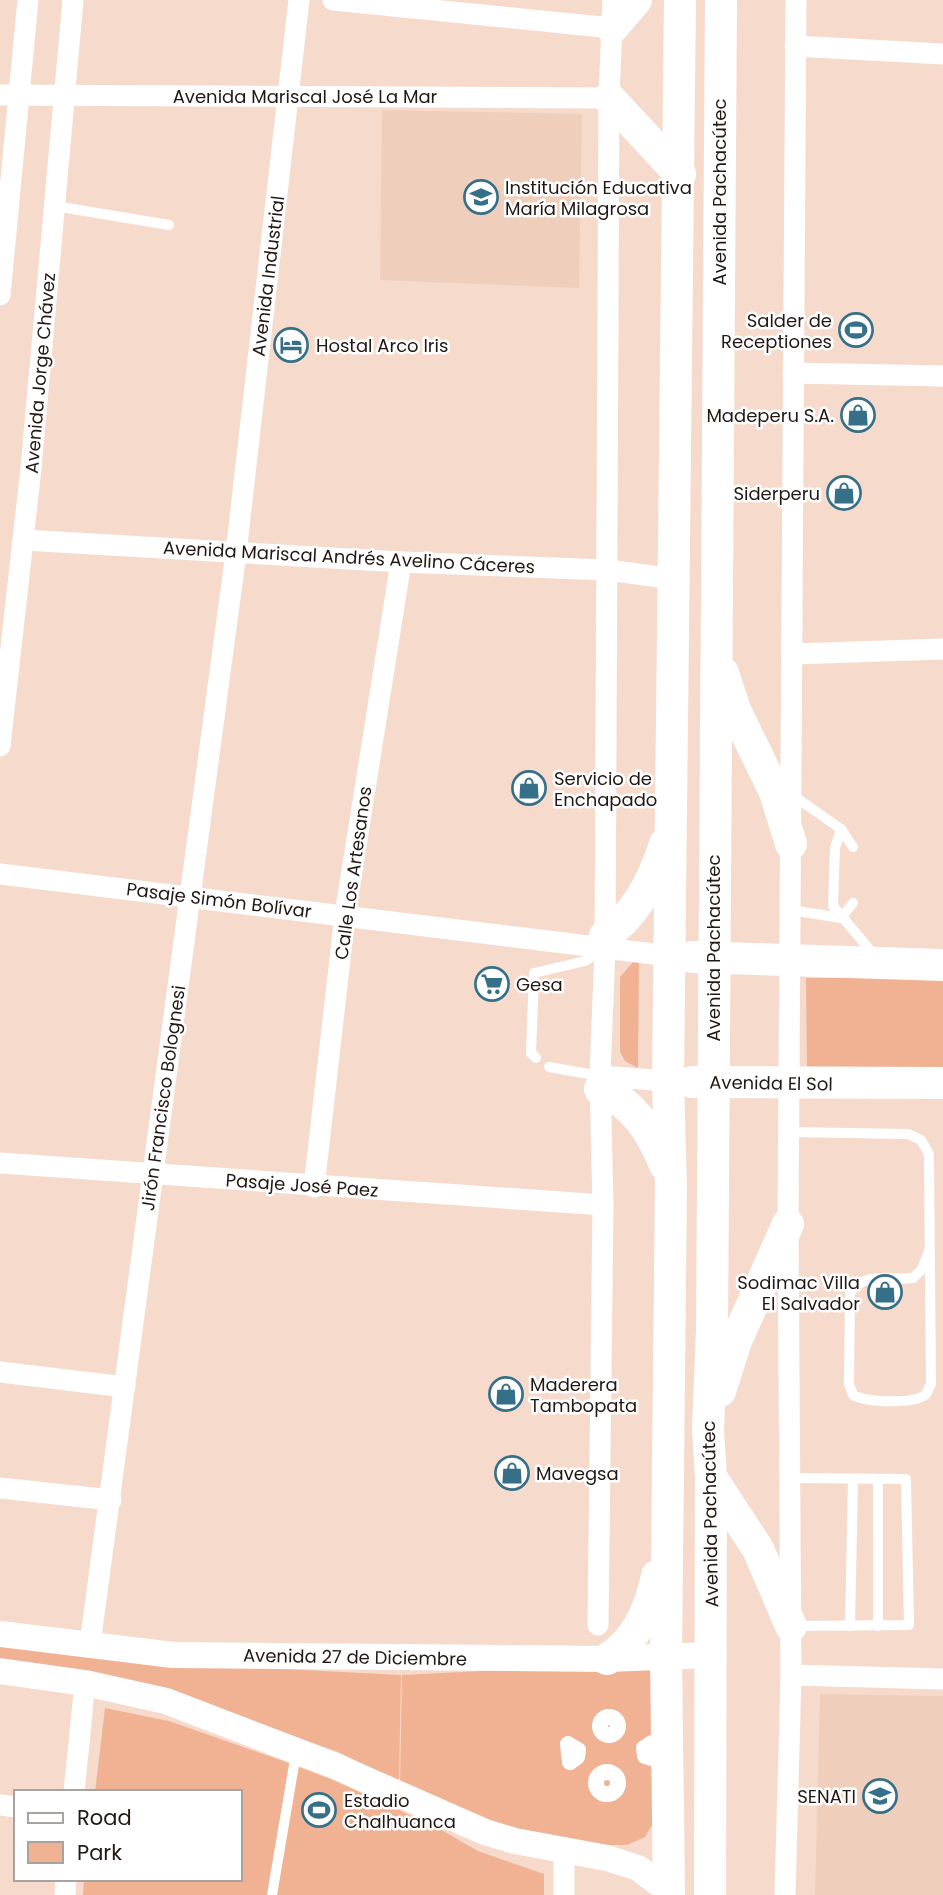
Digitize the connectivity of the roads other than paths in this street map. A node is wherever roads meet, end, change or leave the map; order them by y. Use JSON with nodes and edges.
{"nodes":[{"id":1,"x":28,"y":0,"type":"edge"},
{"id":2,"x":73,"y":0,"type":"edge"},
{"id":3,"x":299,"y":0,"type":"edge"},
{"id":4,"x":333,"y":0,"type":"edge"},
{"id":5,"x":636,"y":0,"type":"edge"},
{"id":6,"x":680,"y":0,"type":"edge"},
{"id":7,"x":720,"y":0,"type":"edge"},
{"id":8,"x":796,"y":0,"type":"edge"},
{"id":9,"x":612,"y":14,"type":"edge"},
{"id":10,"x":795,"y":46,"type":"junction"},
{"id":11,"x":943,"y":54,"type":"edge"},
{"id":12,"x":289,"y":94,"type":"junction"},
{"id":13,"x":9,"y":95,"type":"edge"},
{"id":14,"x":66,"y":97,"type":"junction"},
{"id":15,"x":609,"y":98,"type":"junction"},
{"id":16,"x":680,"y":174,"type":"junction"},
{"id":17,"x":55,"y":206,"type":"junction"},
{"id":18,"x":169,"y":225,"type":"dead end"},
{"id":19,"x":0,"y":285,"type":"edge"},
{"id":20,"x":793,"y":373,"type":"junction"},
{"id":21,"x":943,"y":376,"type":"edge"},
{"id":22,"x":24,"y":540,"type":"junction"},
{"id":23,"x":236,"y":553,"type":"junction"},
{"id":24,"x":401,"y":562,"type":"junction"},
{"id":25,"x":608,"y":570,"type":"junction"},
{"id":26,"x":674,"y":579,"type":"junction"},
{"id":27,"x":943,"y":649,"type":"edge"},
{"id":28,"x":715,"y":651,"type":"junction"},
{"id":29,"x":793,"y":654,"type":"junction"},
{"id":30,"x":3,"y":672,"type":"edge"},
{"id":31,"x":0,"y":746,"type":"edge"},
{"id":32,"x":791,"y":794,"type":"junction"},
{"id":33,"x":671,"y":826,"type":"junction"},
{"id":34,"x":841,"y":829,"type":"junction"},
{"id":35,"x":790,"y":844,"type":"junction"},
{"id":36,"x":853,"y":847,"type":"dead end"},
{"id":37,"x":0,"y":874,"type":"edge"},
{"id":38,"x":190,"y":896,"type":"junction"},
{"id":39,"x":853,"y":903,"type":"dead end"},
{"id":40,"x":791,"y":910,"type":"junction"},
{"id":41,"x":345,"y":915,"type":"junction"},
{"id":42,"x":841,"y":918,"type":"junction"},
{"id":43,"x":605,"y":942,"type":"junction"},
{"id":44,"x":670,"y":956,"type":"junction"},
{"id":45,"x":714,"y":958,"type":"junction"},
{"id":46,"x":790,"y":962,"type":"junction"},
{"id":47,"x":882,"y":964,"type":"junction"},
{"id":48,"x":943,"y":965,"type":"edge"},
{"id":49,"x":536,"y":1058,"type":"dead end"},
{"id":50,"x":556,"y":1068,"type":"dead end"},
{"id":51,"x":668,"y":1081,"type":"junction"},
{"id":52,"x":600,"y":1083,"type":"junction"},
{"id":53,"x":713,"y":1083,"type":"junction"},
{"id":54,"x":943,"y":1083,"type":"edge"},
{"id":55,"x":790,"y":1085,"type":"junction"},
{"id":56,"x":789,"y":1132,"type":"junction"},
{"id":57,"x":0,"y":1163,"type":"edge"},
{"id":58,"x":153,"y":1175,"type":"junction"},
{"id":59,"x":671,"y":1186,"type":"junction"},
{"id":60,"x":314,"y":1187,"type":"junction"},
{"id":61,"x":603,"y":1205,"type":"junction"},
{"id":62,"x":788,"y":1224,"type":"junction"},
{"id":63,"x":930,"y":1248,"type":"junction"},
{"id":64,"x":0,"y":1372,"type":"edge"},
{"id":65,"x":125,"y":1387,"type":"junction"},
{"id":66,"x":708,"y":1429,"type":"junction"},
{"id":67,"x":711,"y":1477,"type":"junction"},
{"id":68,"x":792,"y":1478,"type":"junction"},
{"id":69,"x":853,"y":1479,"type":"junction"},
{"id":70,"x":878,"y":1479,"type":"junction"},
{"id":71,"x":0,"y":1488,"type":"edge"},
{"id":72,"x":111,"y":1500,"type":"junction"},
{"id":73,"x":667,"y":1530,"type":"junction"},
{"id":74,"x":598,"y":1625,"type":"dead end"},
{"id":75,"x":791,"y":1626,"type":"junction"},
{"id":76,"x":850,"y":1626,"type":"junction"},
{"id":77,"x":878,"y":1626,"type":"junction"},
{"id":78,"x":0,"y":1634,"type":"edge"},
{"id":79,"x":90,"y":1644,"type":"junction"},
{"id":80,"x":711,"y":1656,"type":"junction"},
{"id":81,"x":666,"y":1657,"type":"junction"},
{"id":82,"x":607,"y":1658,"type":"junction"},
{"id":83,"x":0,"y":1671,"type":"edge"},
{"id":84,"x":791,"y":1675,"type":"junction"},
{"id":85,"x":943,"y":1679,"type":"edge"},
{"id":86,"x":85,"y":1683,"type":"junction"},
{"id":87,"x":299,"y":1752,"type":"junction"},
{"id":88,"x":74,"y":1790,"type":"edge"},
{"id":89,"x":564,"y":1851,"type":"junction"},
{"id":90,"x":669,"y":1893,"type":"edge"},
{"id":91,"x":272,"y":1895,"type":"edge"},
{"id":92,"x":564,"y":1895,"type":"edge"},
{"id":93,"x":710,"y":1895,"type":"edge"},
{"id":94,"x":785,"y":1895,"type":"edge"}],
"edges":[{"from":1,"to":13,"type":"street"},
{"from":2,"to":14,"type":"street","name":"Avenida Jorge Chávez"},
{"from":3,"to":12,"type":"street","name":"Avenida Industrial"},
{"from":4,"to":9,"type":"street"},
{"from":5,"to":9,"type":"main road"},
{"from":6,"to":16,"type":"main road"},
{"from":7,"to":28,"type":"main road","name":"Avenida Pachacútec"},
{"from":8,"to":10,"type":"street"},
{"from":9,"to":15,"type":"street"},
{"from":10,"to":11,"type":"street"},
{"from":10,"to":20,"type":"street"},
{"from":12,"to":14,"type":"street","name":"Avenida Mariscal José La Mar"},
{"from":12,"to":15,"type":"street","name":"Avenida Mariscal José La Mar"},
{"from":12,"to":23,"type":"street","name":"Avenida Industrial"},
{"from":13,"to":14,"type":"street","name":"Avenida Mariscal José La Mar"},
{"from":13,"to":19,"type":"street"},
{"from":14,"to":17,"type":"street","name":"Avenida Jorge Chávez"},
{"from":15,"to":16,"type":"main road"},
{"from":15,"to":25,"type":"street"},
{"from":16,"to":26,"type":"main road"},
{"from":17,"to":18,"type":"lane"},
{"from":17,"to":22,"type":"street","name":"Avenida Jorge Chávez"},
{"from":20,"to":21,"type":"street"},
{"from":20,"to":29,"type":"street"},
{"from":22,"to":23,"type":"street","name":"Avenida Mariscal Andrés Avelino Cáceres"},
{"from":22,"to":30,"type":"street","name":"Avenida Jorge Chávez"},
{"from":23,"to":24,"type":"street","name":"Avenida Mariscal Andrés Avelino Cáceres"},
{"from":23,"to":38,"type":"street","name":"Jirón Francisco Bolognesi"},
{"from":24,"to":25,"type":"street","name":"Avenida Mariscal Andrés Avelino Cáceres"},
{"from":24,"to":41,"type":"street","name":"Calle Los Artesanos"},
{"from":25,"to":26,"type":"street","name":"Avenida Mariscal Andrés Avelino Cáceres"},
{"from":25,"to":43,"type":"street"},
{"from":26,"to":33,"type":"main road"},
{"from":27,"to":29,"type":"street"},
{"from":28,"to":35,"type":"main road"},
{"from":28,"to":45,"type":"main road","name":"Avenida Pachacútec"},
{"from":29,"to":32,"type":"street"},
{"from":30,"to":31,"type":"street","name":"Avenida Jorge Chávez"},
{"from":32,"to":34,"type":"lane"},
{"from":32,"to":35,"type":"street"},
{"from":33,"to":43,"type":"main road"},
{"from":33,"to":44,"type":"main road"},
{"from":34,"to":36,"type":"lane"},
{"from":34,"to":42,"type":"lane"},
{"from":35,"to":40,"type":"street"},
{"from":37,"to":38,"type":"street","name":"Pasaje Simón Bolívar"},
{"from":38,"to":41,"type":"street","name":"Pasaje Simón Bolívar"},
{"from":38,"to":58,"type":"street","name":"Jirón Francisco Bolognesi"},
{"from":39,"to":42,"type":"lane"},
{"from":40,"to":42,"type":"lane"},
{"from":40,"to":46,"type":"street"},
{"from":41,"to":43,"type":"street","name":"Pasaje Simón Bolívar"},
{"from":41,"to":60,"type":"street","name":"Calle Los Artesanos"},
{"from":42,"to":47,"type":"lane"},
{"from":43,"to":44,"type":"street"},
{"from":43,"to":49,"type":"lane"},
{"from":43,"to":52,"type":"street"},
{"from":44,"to":45,"type":"main road"},
{"from":44,"to":51,"type":"main road"},
{"from":45,"to":46,"type":"main road"},
{"from":45,"to":53,"type":"main road","name":"Avenida Pachacútec"},
{"from":46,"to":47,"type":"main road"},
{"from":46,"to":55,"type":"street"},
{"from":47,"to":48,"type":"main road"},
{"from":50,"to":52,"type":"lane"},
{"from":51,"to":52,"type":"street","name":"Avenida El Sol"},
{"from":51,"to":53,"type":"main road","name":"Avenida El Sol"},
{"from":51,"to":59,"type":"main road"},
{"from":52,"to":59,"type":"main road"},
{"from":52,"to":61,"type":"street"},
{"from":53,"to":55,"type":"main road","name":"Avenida El Sol"},
{"from":53,"to":66,"type":"main road","name":"Avenida Pachacútec"},
{"from":54,"to":55,"type":"main road","name":"Avenida El Sol"},
{"from":55,"to":56,"type":"street"},
{"from":56,"to":62,"type":"street"},
{"from":56,"to":63,"type":"lane"},
{"from":57,"to":58,"type":"street","name":"Pasaje José Paez"},
{"from":58,"to":60,"type":"street","name":"Pasaje José Paez"},
{"from":58,"to":65,"type":"street","name":"Jirón Francisco Bolognesi"},
{"from":59,"to":73,"type":"main road"},
{"from":60,"to":61,"type":"street","name":"Pasaje José Paez"},
{"from":61,"to":74,"type":"street"},
{"from":62,"to":66,"type":"main road"},
{"from":62,"to":68,"type":"street"},
{"from":63,"to":63,"type":"lane"},
{"from":64,"to":65,"type":"street"},
{"from":65,"to":72,"type":"street","name":"Jirón Francisco Bolognesi"},
{"from":66,"to":67,"type":"main road","name":"Avenida Pachacútec"},
{"from":67,"to":75,"type":"main road"},
{"from":67,"to":80,"type":"main road","name":"Avenida Pachacútec"},
{"from":68,"to":69,"type":"lane"},
{"from":68,"to":75,"type":"street"},
{"from":69,"to":70,"type":"lane"},
{"from":69,"to":76,"type":"lane"},
{"from":70,"to":77,"type":"lane"},
{"from":70,"to":77,"type":"lane"},
{"from":71,"to":72,"type":"street"},
{"from":72,"to":79,"type":"street","name":"Jirón Francisco Bolognesi"},
{"from":73,"to":81,"type":"main road"},
{"from":73,"to":82,"type":"main road"},
{"from":75,"to":76,"type":"lane"},
{"from":75,"to":84,"type":"street"},
{"from":76,"to":77,"type":"lane"},
{"from":78,"to":79,"type":"street","name":"Avenida 27 de Diciembre"},
{"from":79,"to":82,"type":"street","name":"Avenida 27 de Diciembre"},
{"from":80,"to":81,"type":"street","name":"Avenida 27 de Diciembre"},
{"from":80,"to":93,"type":"main road","name":"Avenida Pachacútec"},
{"from":81,"to":82,"type":"street","name":"Avenida 27 de Diciembre"},
{"from":81,"to":90,"type":"main road"},
{"from":83,"to":86,"type":"street"},
{"from":84,"to":85,"type":"street"},
{"from":84,"to":94,"type":"street"},
{"from":86,"to":87,"type":"street"},
{"from":86,"to":88,"type":"street"},
{"from":87,"to":89,"type":"street"},
{"from":87,"to":91,"type":"lane"},
{"from":89,"to":90,"type":"street"},
{"from":89,"to":92,"type":"street"}]}
